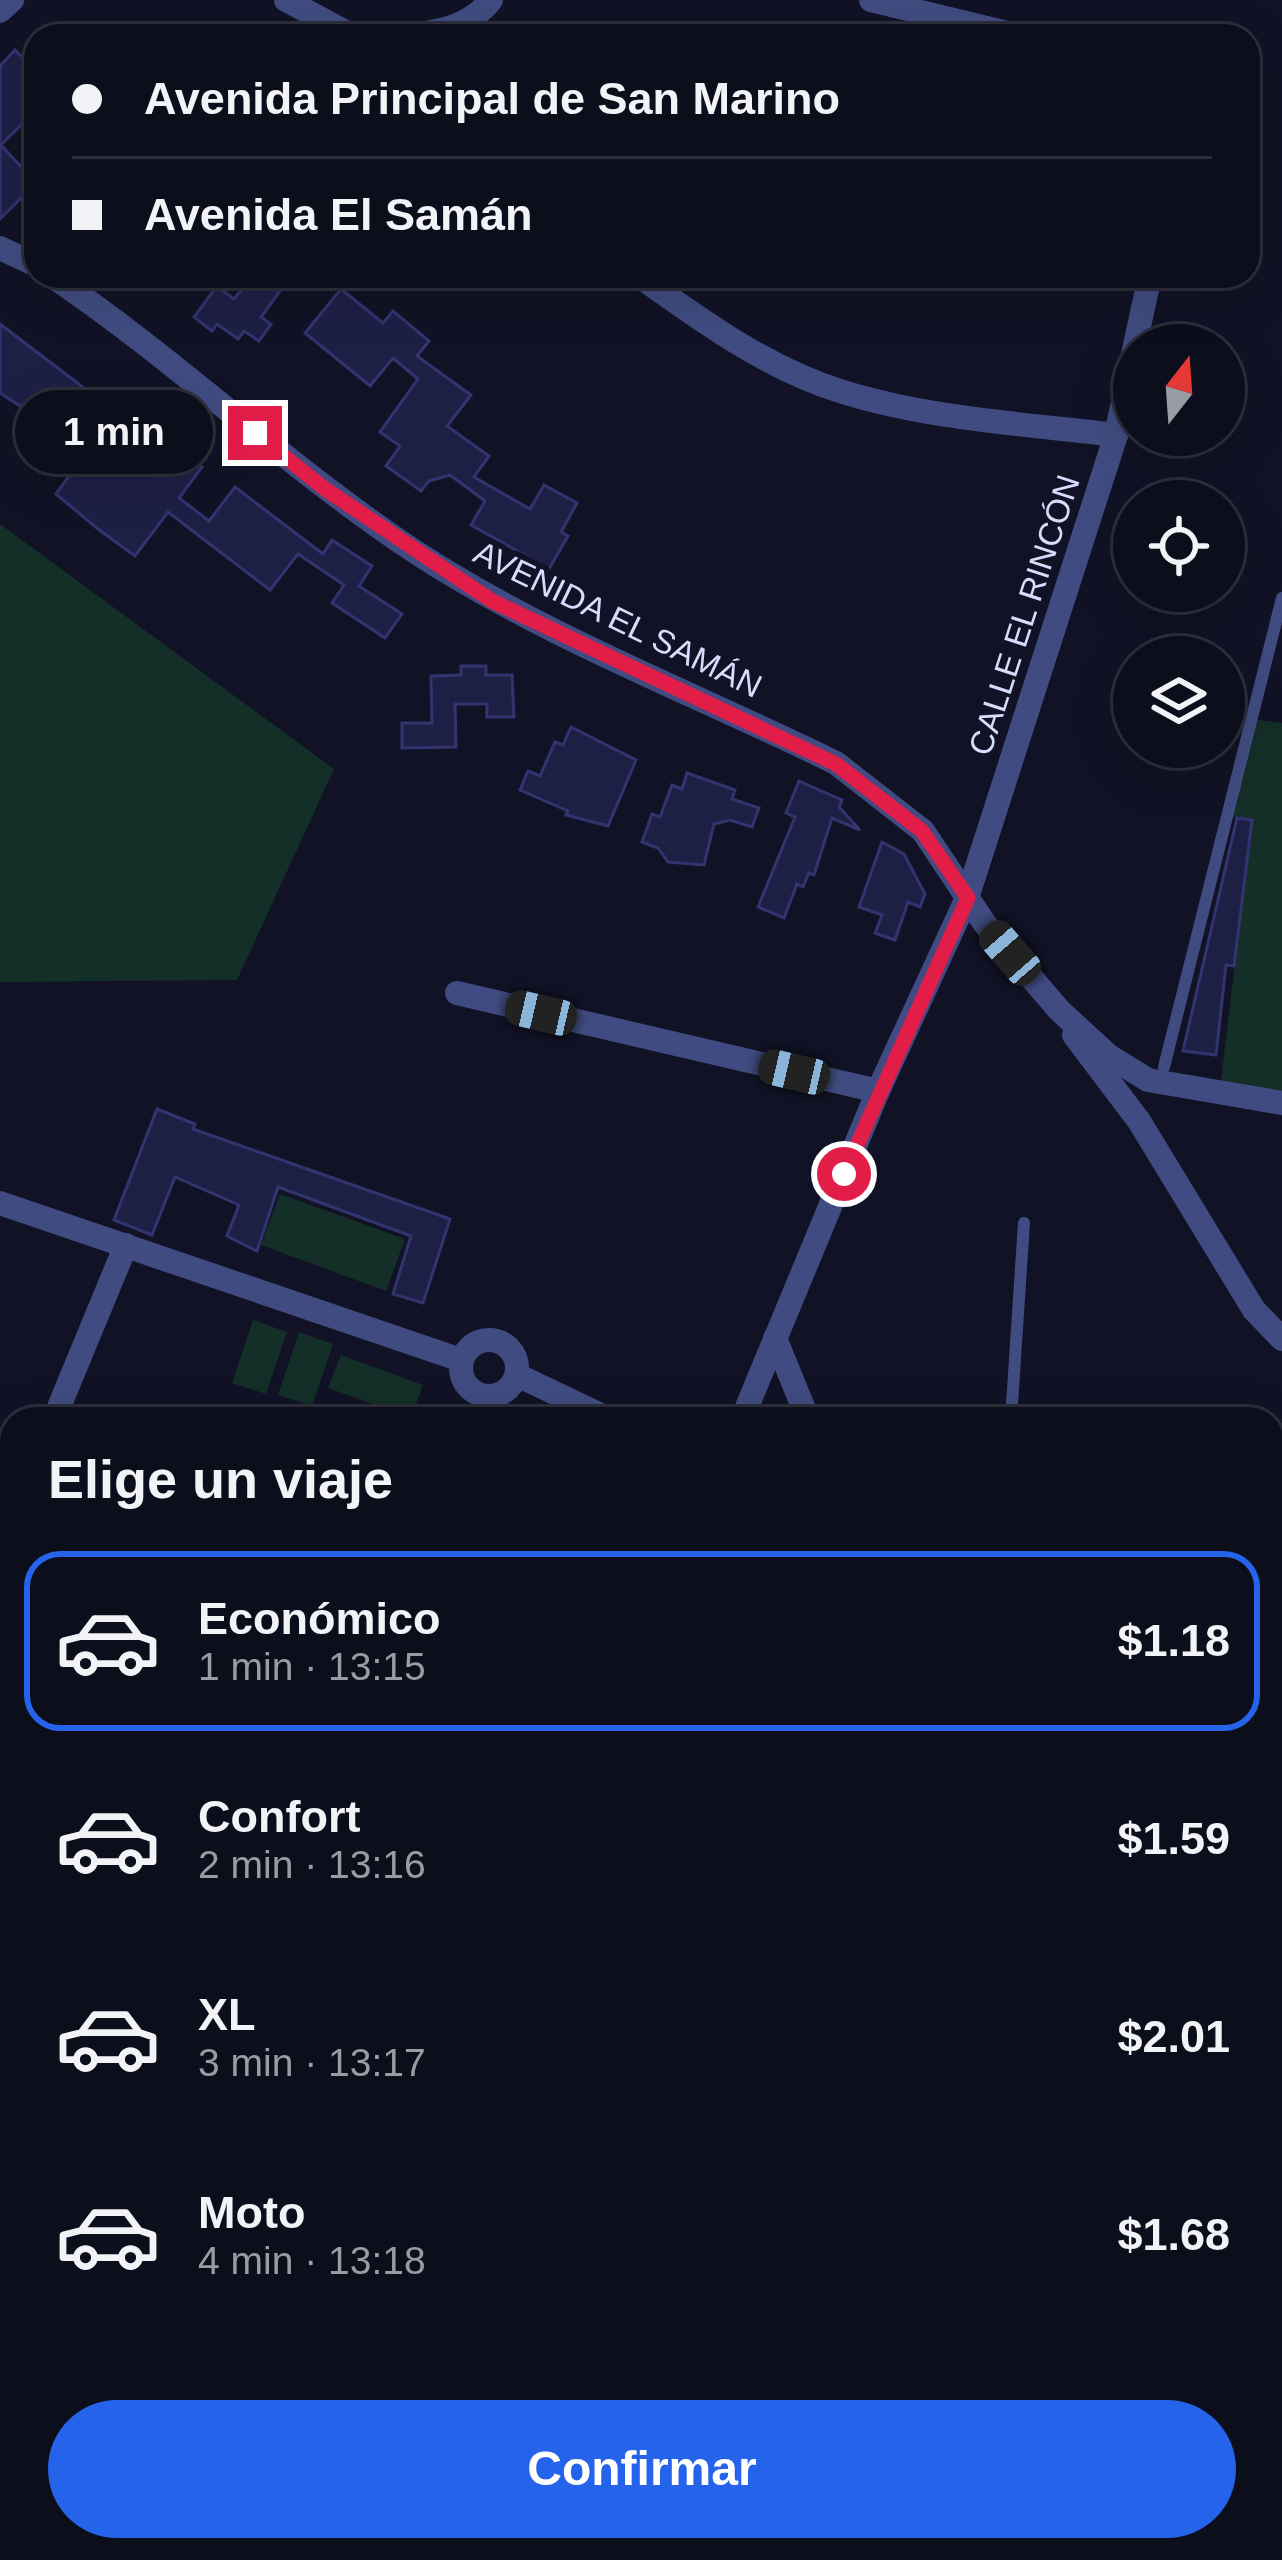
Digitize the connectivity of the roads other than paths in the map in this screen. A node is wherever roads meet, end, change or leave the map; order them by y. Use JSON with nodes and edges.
{"nodes":[{"id":1,"x":12,"y":0,"type":"edge"},
{"id":2,"x":286,"y":0,"type":"edge"},
{"id":3,"x":871,"y":0,"type":"edge"},
{"id":4,"x":0,"y":11,"type":"edge"},
{"id":5,"x":331,"y":24,"type":"edge"},
{"id":6,"x":970,"y":24,"type":"edge"},
{"id":7,"x":70,"y":288,"type":"edge"},
{"id":8,"x":657,"y":288,"type":"edge"},
{"id":9,"x":1147,"y":288,"type":"edge"},
{"id":10,"x":1139,"y":324,"type":"edge"},
{"id":11,"x":1113,"y":435,"type":"edge"},
{"id":12,"x":1113,"y":444,"type":"edge"},
{"id":13,"x":1282,"y":598,"type":"edge"},
{"id":14,"x":968,"y":898,"type":"junction"},
{"id":15,"x":457,"y":993,"type":"dead end"},
{"id":16,"x":1060,"y":1011,"type":"junction"},
{"id":17,"x":1156,"y":1074,"type":"junction"},
{"id":18,"x":878,"y":1091,"type":"junction"},
{"id":19,"x":1282,"y":1102,"type":"edge"},
{"id":20,"x":1139,"y":1120,"type":"junction"},
{"id":21,"x":0,"y":1203,"type":"edge"},
{"id":22,"x":1024,"y":1223,"type":"dead end"},
{"id":23,"x":126,"y":1245,"type":"junction"},
{"id":24,"x":775,"y":1338,"type":"junction"},
{"id":25,"x":1282,"y":1339,"type":"edge"},
{"id":26,"x":461,"y":1360,"type":"junction"},
{"id":27,"x":517,"y":1375,"type":"junction"},
{"id":28,"x":477,"y":1394,"type":"junction"},
{"id":29,"x":59,"y":1407,"type":"edge"},
{"id":30,"x":471,"y":1407,"type":"edge"},
{"id":31,"x":584,"y":1407,"type":"edge"},
{"id":32,"x":747,"y":1407,"type":"edge"},
{"id":33,"x":803,"y":1407,"type":"edge"},
{"id":34,"x":1012,"y":1407,"type":"edge"}],
"edges":[{"from":1,"to":4,"type":"street"},
{"from":2,"to":5,"type":"street"},
{"from":3,"to":6,"type":"street"},
{"from":7,"to":14,"type":"street","name":"AVENIDA EL SAMÁN"},
{"from":8,"to":11,"type":"street"},
{"from":9,"to":10,"type":"street","name":"CALLE EL RINCÓN"},
{"from":12,"to":14,"type":"street","name":"CALLE EL RINCÓN"},
{"from":13,"to":17,"type":"lane"},
{"from":14,"to":16,"type":"street","name":"AVENIDA EL SAMÁN"},
{"from":14,"to":18,"type":"street","name":"CALLE EL RINCÓN"},
{"from":15,"to":18,"type":"street"},
{"from":16,"to":17,"type":"street"},
{"from":16,"to":20,"type":"street"},
{"from":17,"to":19,"type":"street"},
{"from":17,"to":20,"type":"street"},
{"from":18,"to":24,"type":"street","name":"CALLE EL RINCÓN"},
{"from":20,"to":25,"type":"street"},
{"from":21,"to":23,"type":"street"},
{"from":22,"to":34,"type":"lane"},
{"from":23,"to":26,"type":"street"},
{"from":23,"to":29,"type":"street"},
{"from":24,"to":32,"type":"street","name":"CALLE EL RINCÓN"},
{"from":24,"to":33,"type":"street"},
{"from":26,"to":27,"type":"street"},
{"from":26,"to":28,"type":"street"},
{"from":27,"to":28,"type":"street"},
{"from":27,"to":31,"type":"street"},
{"from":28,"to":30,"type":"street"}]}
